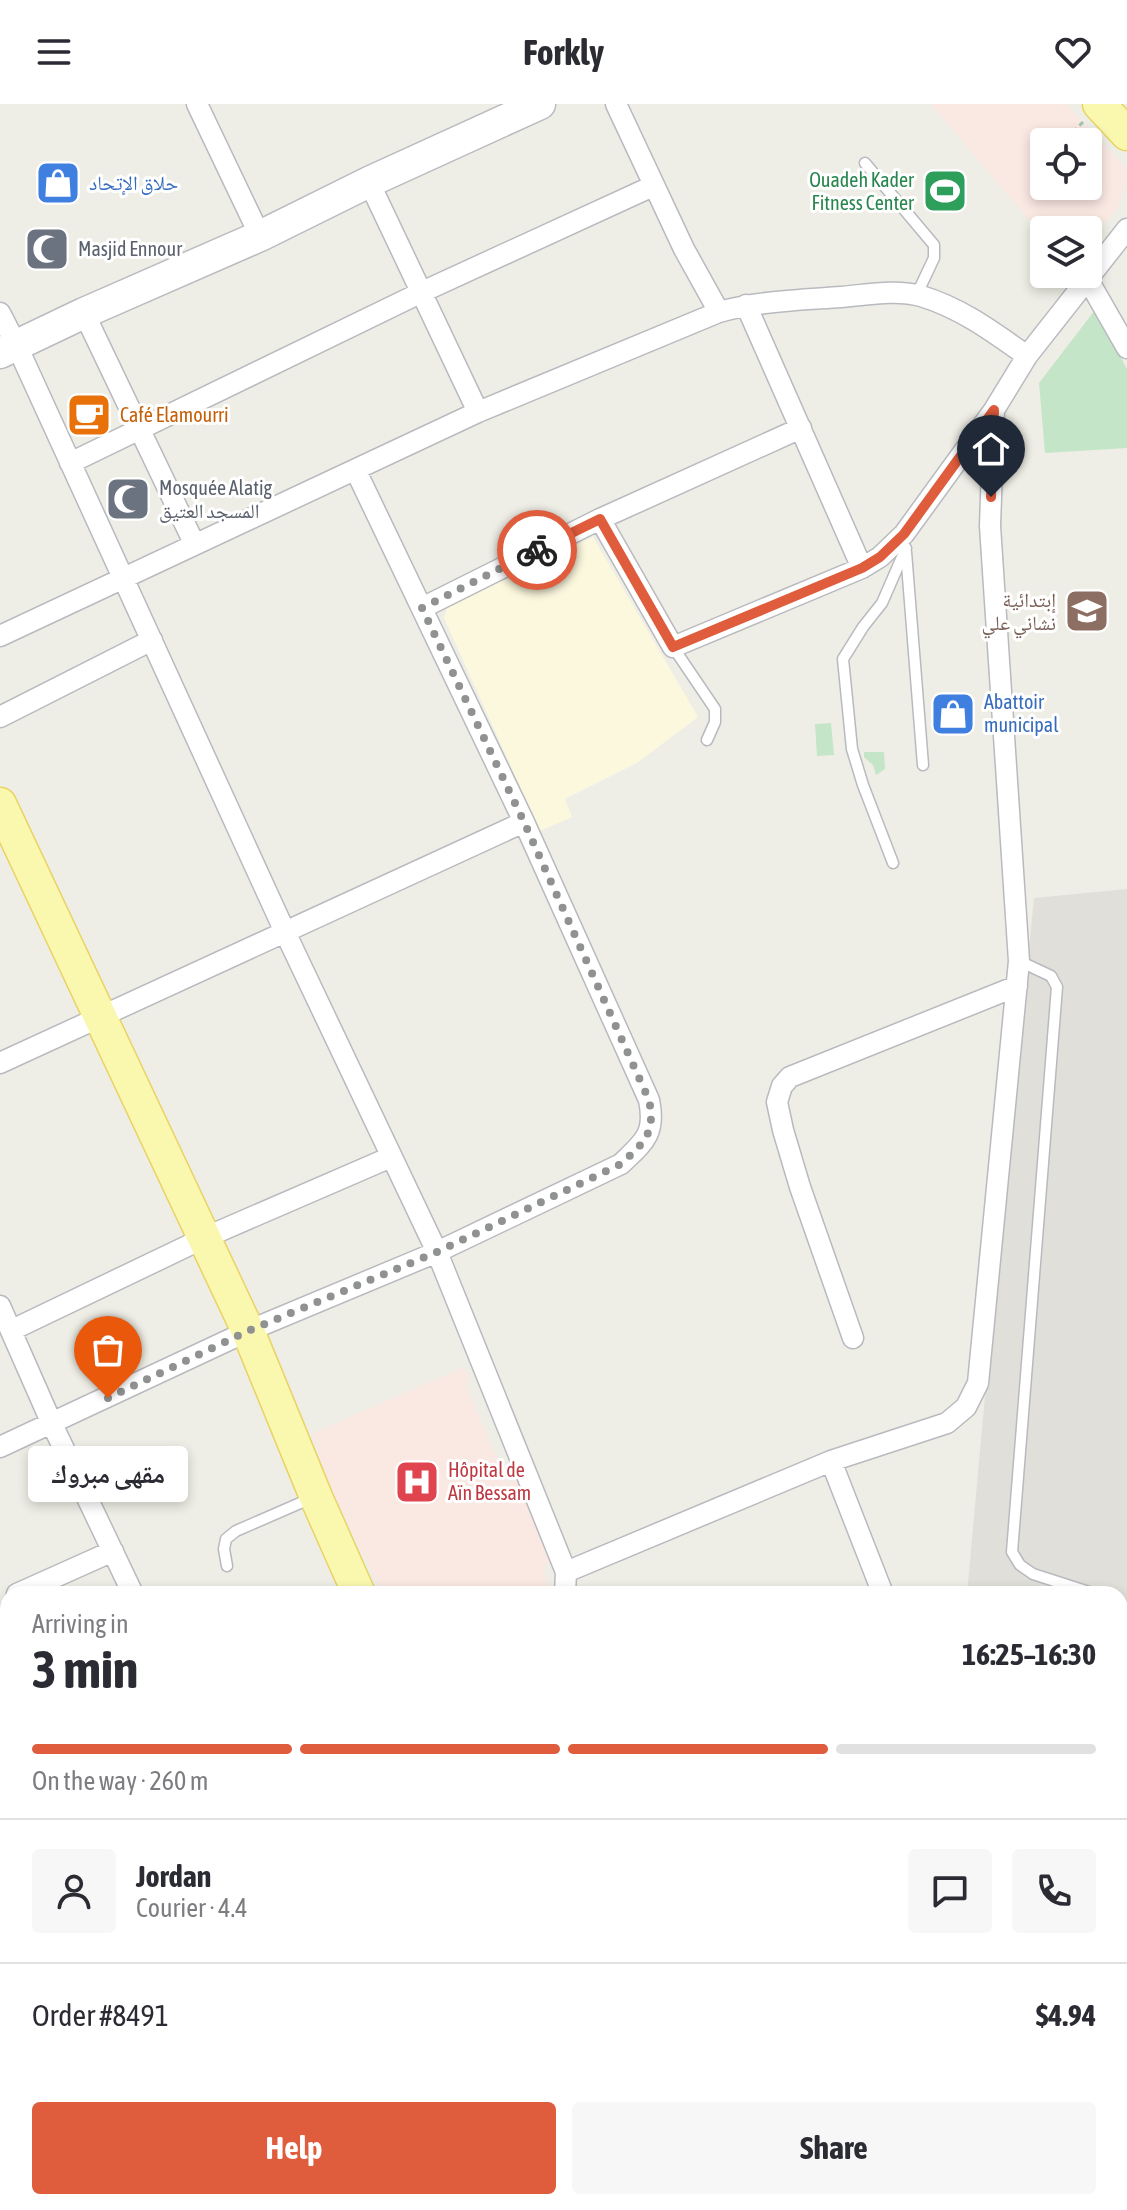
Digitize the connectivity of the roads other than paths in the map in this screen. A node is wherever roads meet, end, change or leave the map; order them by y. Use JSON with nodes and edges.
{"nodes":[{"id":1,"x":197,"y":104,"type":"edge"},
{"id":2,"x":540,"y":104,"type":"edge"},
{"id":3,"x":616,"y":104,"type":"edge"},
{"id":4,"x":1099,"y":104,"type":"edge"},
{"id":5,"x":1127,"y":134,"type":"edge"},
{"id":6,"x":865,"y":163,"type":"dead end"},
{"id":7,"x":369,"y":182,"type":"junction"},
{"id":8,"x":653,"y":186,"type":"junction"},
{"id":9,"x":1127,"y":229,"type":"edge"},
{"id":10,"x":260,"y":236,"type":"junction"},
{"id":11,"x":1102,"y":260,"type":"edge"},
{"id":12,"x":1079,"y":288,"type":"edge"},
{"id":13,"x":1093,"y":288,"type":"edge"},
{"id":14,"x":422,"y":292,"type":"junction"},
{"id":15,"x":917,"y":294,"type":"junction"},
{"id":16,"x":746,"y":305,"type":"junction"},
{"id":17,"x":719,"y":312,"type":"junction"},
{"id":18,"x":0,"y":313,"type":"edge"},
{"id":19,"x":84,"y":313,"type":"junction"},
{"id":20,"x":1127,"y":348,"type":"edge"},
{"id":21,"x":8,"y":350,"type":"edge"},
{"id":22,"x":1027,"y":356,"type":"junction"},
{"id":23,"x":994,"y":410,"type":"junction"},
{"id":24,"x":478,"y":412,"type":"junction"},
{"id":25,"x":801,"y":428,"type":"junction"},
{"id":26,"x":139,"y":430,"type":"junction"},
{"id":27,"x":70,"y":463,"type":"junction"},
{"id":28,"x":356,"y":471,"type":"junction"},
{"id":29,"x":600,"y":519,"type":"junction"},
{"id":30,"x":905,"y":541,"type":"junction"},
{"id":31,"x":194,"y":543,"type":"junction"},
{"id":32,"x":862,"y":568,"type":"junction"},
{"id":33,"x":123,"y":577,"type":"junction"},
{"id":34,"x":422,"y":608,"type":"junction"},
{"id":35,"x":0,"y":636,"type":"edge"},
{"id":36,"x":152,"y":640,"type":"junction"},
{"id":37,"x":673,"y":647,"type":"junction"},
{"id":38,"x":0,"y":717,"type":"edge"},
{"id":39,"x":707,"y":740,"type":"dead end"},
{"id":40,"x":923,"y":765,"type":"dead end"},
{"id":41,"x":0,"y":804,"type":"edge"},
{"id":42,"x":524,"y":822,"type":"junction"},
{"id":43,"x":893,"y":863,"type":"dead end"},
{"id":44,"x":285,"y":932,"type":"junction"},
{"id":45,"x":1019,"y":961,"type":"junction"},
{"id":46,"x":1017,"y":986,"type":"junction"},
{"id":47,"x":99,"y":1017,"type":"junction"},
{"id":48,"x":0,"y":1063,"type":"edge"},
{"id":49,"x":391,"y":1157,"type":"junction"},
{"id":50,"x":204,"y":1238,"type":"junction"},
{"id":51,"x":437,"y":1252,"type":"junction"},
{"id":52,"x":0,"y":1306,"type":"edge"},
{"id":53,"x":12,"y":1330,"type":"junction"},
{"id":54,"x":248,"y":1331,"type":"junction"},
{"id":55,"x":853,"y":1338,"type":"dead end"},
{"id":56,"x":52,"y":1424,"type":"junction"},
{"id":57,"x":0,"y":1447,"type":"edge"},
{"id":58,"x":831,"y":1461,"type":"junction"},
{"id":59,"x":316,"y":1497,"type":"junction"},
{"id":60,"x":113,"y":1551,"type":"junction"},
{"id":61,"x":227,"y":1566,"type":"dead end"},
{"id":62,"x":566,"y":1572,"type":"junction"},
{"id":63,"x":35,"y":1586,"type":"edge"},
{"id":64,"x":129,"y":1586,"type":"edge"},
{"id":65,"x":355,"y":1586,"type":"edge"},
{"id":66,"x":565,"y":1586,"type":"edge"},
{"id":67,"x":880,"y":1586,"type":"edge"},
{"id":68,"x":1070,"y":1586,"type":"edge"}],
"edges":[{"from":1,"to":10,"type":"street"},
{"from":2,"to":7,"type":"main road"},
{"from":3,"to":8,"type":"street"},
{"from":4,"to":5,"type":"main road"},
{"from":6,"to":15,"type":"lane"},
{"from":7,"to":10,"type":"main road"},
{"from":7,"to":14,"type":"street"},
{"from":8,"to":14,"type":"street"},
{"from":8,"to":17,"type":"street"},
{"from":9,"to":11,"type":"street"},
{"from":10,"to":19,"type":"main road"},
{"from":12,"to":22,"type":"street"},
{"from":13,"to":20,"type":"street"},
{"from":14,"to":24,"type":"street"},
{"from":14,"to":26,"type":"street"},
{"from":15,"to":16,"type":"street"},
{"from":15,"to":22,"type":"street"},
{"from":16,"to":17,"type":"street"},
{"from":16,"to":25,"type":"street"},
{"from":17,"to":24,"type":"street"},
{"from":18,"to":21,"type":"street"},
{"from":19,"to":21,"type":"main road"},
{"from":19,"to":26,"type":"street"},
{"from":21,"to":27,"type":"street"},
{"from":22,"to":23,"type":"street"},
{"from":23,"to":30,"type":"street"},
{"from":23,"to":45,"type":"street"},
{"from":24,"to":28,"type":"street"},
{"from":25,"to":29,"type":"street"},
{"from":25,"to":32,"type":"street"},
{"from":26,"to":27,"type":"street"},
{"from":26,"to":31,"type":"street"},
{"from":27,"to":33,"type":"street"},
{"from":28,"to":31,"type":"street"},
{"from":28,"to":34,"type":"street"},
{"from":29,"to":34,"type":"street"},
{"from":29,"to":37,"type":"street"},
{"from":30,"to":32,"type":"street"},
{"from":30,"to":40,"type":"lane"},
{"from":30,"to":43,"type":"lane"},
{"from":31,"to":33,"type":"street"},
{"from":32,"to":37,"type":"street"},
{"from":33,"to":35,"type":"street"},
{"from":33,"to":36,"type":"street"},
{"from":34,"to":42,"type":"street"},
{"from":36,"to":38,"type":"street"},
{"from":36,"to":44,"type":"street"},
{"from":37,"to":39,"type":"lane"},
{"from":41,"to":47,"type":"main road"},
{"from":42,"to":44,"type":"street"},
{"from":42,"to":51,"type":"street"},
{"from":44,"to":47,"type":"street"},
{"from":44,"to":49,"type":"street"},
{"from":45,"to":46,"type":"street"},
{"from":45,"to":68,"type":"lane"},
{"from":46,"to":55,"type":"street"},
{"from":46,"to":58,"type":"street"},
{"from":47,"to":48,"type":"street"},
{"from":47,"to":50,"type":"main road"},
{"from":49,"to":50,"type":"street"},
{"from":49,"to":51,"type":"street"},
{"from":50,"to":53,"type":"street"},
{"from":50,"to":54,"type":"main road"},
{"from":51,"to":54,"type":"street"},
{"from":51,"to":62,"type":"street"},
{"from":52,"to":53,"type":"street"},
{"from":53,"to":56,"type":"street"},
{"from":54,"to":56,"type":"street"},
{"from":54,"to":59,"type":"main road"},
{"from":56,"to":57,"type":"street"},
{"from":56,"to":60,"type":"street"},
{"from":58,"to":62,"type":"street"},
{"from":58,"to":67,"type":"street"},
{"from":59,"to":61,"type":"lane"},
{"from":59,"to":65,"type":"main road"},
{"from":60,"to":63,"type":"street"},
{"from":60,"to":64,"type":"street"},
{"from":62,"to":66,"type":"street"}]}
